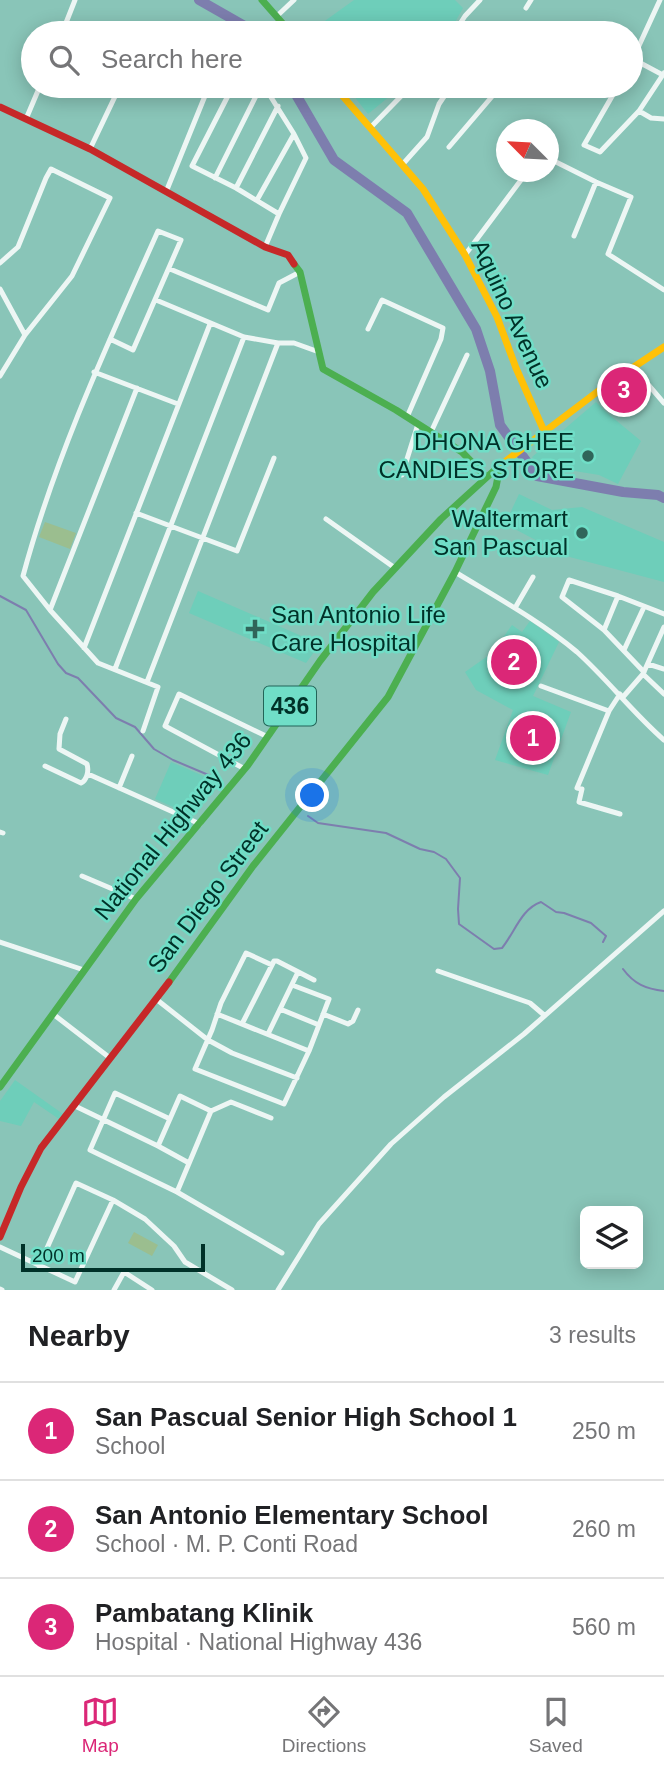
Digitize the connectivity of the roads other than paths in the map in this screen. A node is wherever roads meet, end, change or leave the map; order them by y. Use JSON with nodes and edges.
{"nodes":[{"id":1,"x":75,"y":0,"type":"edge"},
{"id":2,"x":262,"y":0,"type":"edge"},
{"id":3,"x":294,"y":0,"type":"edge"},
{"id":4,"x":481,"y":0,"type":"edge"},
{"id":5,"x":531,"y":0,"type":"edge"},
{"id":6,"x":660,"y":0,"type":"edge"},
{"id":7,"x":657,"y":7,"type":"junction"},
{"id":8,"x":526,"y":8,"type":"dead end"},
{"id":9,"x":664,"y":11,"type":"edge"},
{"id":10,"x":276,"y":16,"type":"junction"},
{"id":11,"x":67,"y":21,"type":"edge"},
{"id":12,"x":280,"y":21,"type":"edge"},
{"id":13,"x":462,"y":21,"type":"edge"},
{"id":14,"x":643,"y":37,"type":"edge"},
{"id":15,"x":643,"y":66,"type":"edge"},
{"id":16,"x":663,"y":74,"type":"edge"},
{"id":17,"x":35,"y":98,"type":"edge"},
{"id":18,"x":114,"y":98,"type":"edge"},
{"id":19,"x":204,"y":98,"type":"edge"},
{"id":20,"x":227,"y":98,"type":"edge"},
{"id":21,"x":257,"y":98,"type":"edge"},
{"id":22,"x":272,"y":98,"type":"edge"},
{"id":23,"x":344,"y":98,"type":"edge"},
{"id":24,"x":399,"y":98,"type":"edge"},
{"id":25,"x":443,"y":98,"type":"edge"},
{"id":26,"x":492,"y":98,"type":"edge"},
{"id":27,"x":611,"y":98,"type":"edge"},
{"id":28,"x":278,"y":106,"type":"junction"},
{"id":29,"x":0,"y":109,"type":"edge"},
{"id":30,"x":639,"y":111,"type":"junction"},
{"id":31,"x":26,"y":118,"type":"junction"},
{"id":32,"x":664,"y":119,"type":"edge"},
{"id":33,"x":370,"y":128,"type":"junction"},
{"id":34,"x":294,"y":134,"type":"junction"},
{"id":35,"x":449,"y":147,"type":"dead end"},
{"id":36,"x":90,"y":149,"type":"junction"},
{"id":37,"x":181,"y":158,"type":"junction"},
{"id":38,"x":559,"y":164,"type":"edge"},
{"id":39,"x":402,"y":165,"type":"junction"},
{"id":40,"x":192,"y":166,"type":"junction"},
{"id":41,"x":215,"y":178,"type":"junction"},
{"id":42,"x":520,"y":182,"type":"edge"},
{"id":43,"x":596,"y":182,"type":"junction"},
{"id":44,"x":236,"y":188,"type":"junction"},
{"id":45,"x":166,"y":192,"type":"junction"},
{"id":46,"x":257,"y":200,"type":"junction"},
{"id":47,"x":279,"y":214,"type":"junction"},
{"id":48,"x":574,"y":236,"type":"dead end"},
{"id":49,"x":265,"y":247,"type":"junction"},
{"id":50,"x":466,"y":255,"type":"junction"},
{"id":51,"x":0,"y":263,"type":"edge"},
{"id":52,"x":170,"y":269,"type":"junction"},
{"id":53,"x":300,"y":272,"type":"junction"},
{"id":54,"x":0,"y":289,"type":"edge"},
{"id":55,"x":664,"y":290,"type":"edge"},
{"id":56,"x":156,"y":300,"type":"junction"},
{"id":57,"x":210,"y":324,"type":"junction"},
{"id":58,"x":368,"y":329,"type":"dead end"},
{"id":59,"x":25,"y":335,"type":"junction"},
{"id":60,"x":244,"y":337,"type":"junction"},
{"id":61,"x":110,"y":339,"type":"junction"},
{"id":62,"x":278,"y":343,"type":"junction"},
{"id":63,"x":664,"y":346,"type":"edge"},
{"id":64,"x":319,"y":352,"type":"junction"},
{"id":65,"x":467,"y":355,"type":"dead end"},
{"id":66,"x":634,"y":368,"type":"junction"},
{"id":67,"x":94,"y":372,"type":"junction"},
{"id":68,"x":0,"y":376,"type":"edge"},
{"id":69,"x":137,"y":388,"type":"junction"},
{"id":70,"x":664,"y":403,"type":"edge"},
{"id":71,"x":178,"y":404,"type":"junction"},
{"id":72,"x":407,"y":417,"type":"junction"},
{"id":73,"x":418,"y":424,"type":"junction"},
{"id":74,"x":544,"y":431,"type":"junction"},
{"id":75,"x":431,"y":432,"type":"junction"},
{"id":76,"x":274,"y":458,"type":"dead end"},
{"id":77,"x":500,"y":467,"type":"junction"},
{"id":78,"x":401,"y":475,"type":"dead end"},
{"id":79,"x":486,"y":477,"type":"junction"},
{"id":80,"x":136,"y":513,"type":"junction"},
{"id":81,"x":326,"y":519,"type":"dead end"},
{"id":82,"x":170,"y":526,"type":"junction"},
{"id":83,"x":202,"y":539,"type":"junction"},
{"id":84,"x":395,"y":568,"type":"junction"},
{"id":85,"x":455,"y":572,"type":"junction"},
{"id":86,"x":533,"y":577,"type":"dead end"},
{"id":87,"x":618,"y":596,"type":"junction"},
{"id":88,"x":644,"y":607,"type":"junction"},
{"id":89,"x":515,"y":608,"type":"junction"},
{"id":90,"x":50,"y":610,"type":"junction"},
{"id":91,"x":664,"y":614,"type":"edge"},
{"id":92,"x":664,"y":627,"type":"edge"},
{"id":93,"x":604,"y":630,"type":"junction"},
{"id":94,"x":661,"y":641,"type":"edge"},
{"id":95,"x":84,"y":648,"type":"junction"},
{"id":96,"x":624,"y":650,"type":"junction"},
{"id":97,"x":648,"y":664,"type":"junction"},
{"id":98,"x":115,"y":669,"type":"junction"},
{"id":99,"x":664,"y":670,"type":"edge"},
{"id":100,"x":644,"y":673,"type":"junction"},
{"id":101,"x":147,"y":682,"type":"junction"},
{"id":102,"x":541,"y":686,"type":"dead end"},
{"id":103,"x":664,"y":694,"type":"edge"},
{"id":104,"x":621,"y":696,"type":"junction"},
{"id":105,"x":609,"y":711,"type":"junction"},
{"id":106,"x":66,"y":719,"type":"dead end"},
{"id":107,"x":143,"y":730,"type":"dead end"},
{"id":108,"x":268,"y":737,"type":"junction"},
{"id":109,"x":664,"y":740,"type":"edge"},
{"id":110,"x":132,"y":756,"type":"dead end"},
{"id":111,"x":46,"y":766,"type":"dead end"},
{"id":112,"x":245,"y":769,"type":"junction"},
{"id":113,"x":88,"y":774,"type":"junction"},
{"id":114,"x":119,"y":788,"type":"junction"},
{"id":115,"x":620,"y":814,"type":"dead end"},
{"id":116,"x":200,"y":824,"type":"junction"},
{"id":117,"x":82,"y":876,"type":"dead end"},
{"id":118,"x":136,"y":899,"type":"junction"},
{"id":119,"x":664,"y":911,"type":"edge"},
{"id":120,"x":0,"y":942,"type":"edge"},
{"id":121,"x":272,"y":965,"type":"junction"},
{"id":122,"x":84,"y":970,"type":"junction"},
{"id":123,"x":438,"y":971,"type":"dead end"},
{"id":124,"x":298,"y":972,"type":"junction"},
{"id":125,"x":314,"y":980,"type":"dead end"},
{"id":126,"x":292,"y":985,"type":"junction"},
{"id":127,"x":156,"y":999,"type":"junction"},
{"id":128,"x":280,"y":1009,"type":"junction"},
{"id":129,"x":358,"y":1010,"type":"dead end"},
{"id":130,"x":53,"y":1014,"type":"junction"},
{"id":131,"x":217,"y":1014,"type":"junction"},
{"id":132,"x":323,"y":1014,"type":"junction"},
{"id":133,"x":544,"y":1015,"type":"junction"},
{"id":134,"x":242,"y":1024,"type":"junction"},
{"id":135,"x":319,"y":1025,"type":"junction"},
{"id":136,"x":268,"y":1034,"type":"junction"},
{"id":137,"x":208,"y":1040,"type":"junction"},
{"id":138,"x":309,"y":1051,"type":"junction"},
{"id":139,"x":110,"y":1058,"type":"junction"},
{"id":140,"x":297,"y":1078,"type":"junction"},
{"id":141,"x":0,"y":1087,"type":"edge"},
{"id":142,"x":75,"y":1106,"type":"junction"},
{"id":143,"x":211,"y":1111,"type":"junction"},
{"id":144,"x":271,"y":1118,"type":"dead end"},
{"id":145,"x":103,"y":1119,"type":"junction"},
{"id":146,"x":170,"y":1119,"type":"junction"},
{"id":147,"x":158,"y":1146,"type":"junction"},
{"id":148,"x":189,"y":1163,"type":"junction"},
{"id":149,"x":177,"y":1192,"type":"junction"},
{"id":150,"x":113,"y":1200,"type":"junction"},
{"id":151,"x":0,"y":1237,"type":"edge"},
{"id":152,"x":0,"y":1247,"type":"edge"},
{"id":153,"x":282,"y":1253,"type":"dead end"},
{"id":154,"x":39,"y":1266,"type":"junction"},
{"id":155,"x":114,"y":1290,"type":"edge"},
{"id":156,"x":152,"y":1290,"type":"edge"},
{"id":157,"x":232,"y":1290,"type":"edge"},
{"id":158,"x":278,"y":1290,"type":"edge"}],
"edges":[{"from":1,"to":11,"type":"street"},
{"from":2,"to":10,"type":"street"},
{"from":3,"to":10,"type":"street"},
{"from":4,"to":13,"type":"street"},
{"from":5,"to":8,"type":"street"},
{"from":6,"to":7,"type":"street"},
{"from":7,"to":9,"type":"street"},
{"from":7,"to":14,"type":"street"},
{"from":10,"to":12,"type":"street"},
{"from":15,"to":16,"type":"street"},
{"from":16,"to":30,"type":"street"},
{"from":17,"to":31,"type":"street"},
{"from":18,"to":36,"type":"street"},
{"from":19,"to":37,"type":"street"},
{"from":20,"to":40,"type":"street"},
{"from":21,"to":41,"type":"street"},
{"from":22,"to":28,"type":"street"},
{"from":23,"to":33,"type":"street","name":"Aquino Avenue"},
{"from":24,"to":33,"type":"street"},
{"from":25,"to":39,"type":"street"},
{"from":26,"to":35,"type":"street"},
{"from":27,"to":30,"type":"street"},
{"from":28,"to":34,"type":"street"},
{"from":28,"to":44,"type":"street"},
{"from":29,"to":31,"type":"street"},
{"from":30,"to":32,"type":"street"},
{"from":31,"to":36,"type":"street"},
{"from":33,"to":39,"type":"street","name":"Aquino Avenue"},
{"from":34,"to":46,"type":"street"},
{"from":34,"to":47,"type":"street"},
{"from":36,"to":45,"type":"street"},
{"from":37,"to":40,"type":"street"},
{"from":37,"to":45,"type":"street"},
{"from":38,"to":43,"type":"street"},
{"from":39,"to":50,"type":"street","name":"Aquino Avenue"},
{"from":40,"to":41,"type":"street"},
{"from":41,"to":44,"type":"street"},
{"from":42,"to":50,"type":"street"},
{"from":43,"to":48,"type":"street"},
{"from":43,"to":55,"type":"street"},
{"from":44,"to":46,"type":"street"},
{"from":45,"to":49,"type":"street"},
{"from":46,"to":47,"type":"street"},
{"from":47,"to":49,"type":"street"},
{"from":49,"to":53,"type":"street"},
{"from":50,"to":74,"type":"street","name":"Aquino Avenue"},
{"from":51,"to":59,"type":"street"},
{"from":52,"to":53,"type":"street"},
{"from":52,"to":56,"type":"street"},
{"from":52,"to":61,"type":"street"},
{"from":53,"to":64,"type":"street"},
{"from":54,"to":59,"type":"street"},
{"from":56,"to":57,"type":"street"},
{"from":56,"to":61,"type":"street"},
{"from":57,"to":60,"type":"street"},
{"from":57,"to":71,"type":"street"},
{"from":58,"to":72,"type":"street"},
{"from":59,"to":68,"type":"street"},
{"from":60,"to":62,"type":"street"},
{"from":60,"to":82,"type":"street"},
{"from":61,"to":67,"type":"street"},
{"from":62,"to":64,"type":"street"},
{"from":62,"to":83,"type":"street"},
{"from":63,"to":66,"type":"street","name":"National Highway 436","number":"436"},
{"from":64,"to":72,"type":"street"},
{"from":65,"to":75,"type":"street"},
{"from":66,"to":70,"type":"street"},
{"from":66,"to":74,"type":"street","name":"National Highway 436","number":"436"},
{"from":67,"to":69,"type":"street"},
{"from":67,"to":90,"type":"street"},
{"from":69,"to":71,"type":"street"},
{"from":69,"to":90,"type":"street"},
{"from":71,"to":80,"type":"street"},
{"from":72,"to":73,"type":"street"},
{"from":73,"to":75,"type":"street"},
{"from":73,"to":78,"type":"street"},
{"from":74,"to":77,"type":"street","name":"National Highway 436","number":"436"},
{"from":75,"to":79,"type":"street"},
{"from":76,"to":83,"type":"street"},
{"from":77,"to":79,"type":"street","name":"National Highway 436","number":"436"},
{"from":77,"to":85,"type":"street","name":"San Diego Street"},
{"from":79,"to":84,"type":"street","name":"National Highway 436","number":"436"},
{"from":80,"to":82,"type":"street"},
{"from":80,"to":95,"type":"street"},
{"from":81,"to":84,"type":"street"},
{"from":82,"to":83,"type":"street"},
{"from":82,"to":98,"type":"street"},
{"from":83,"to":101,"type":"street"},
{"from":84,"to":108,"type":"street","name":"National Highway 436","number":"436"},
{"from":85,"to":89,"type":"street"},
{"from":85,"to":127,"type":"street","name":"San Diego Street"},
{"from":86,"to":89,"type":"street"},
{"from":87,"to":88,"type":"street"},
{"from":87,"to":93,"type":"street"},
{"from":87,"to":93,"type":"street"},
{"from":88,"to":91,"type":"street"},
{"from":88,"to":96,"type":"street"},
{"from":89,"to":104,"type":"street"},
{"from":90,"to":95,"type":"street"},
{"from":92,"to":94,"type":"street"},
{"from":93,"to":96,"type":"street"},
{"from":94,"to":97,"type":"street"},
{"from":95,"to":98,"type":"street"},
{"from":96,"to":100,"type":"street"},
{"from":97,"to":99,"type":"street"},
{"from":97,"to":100,"type":"street"},
{"from":98,"to":101,"type":"street"},
{"from":100,"to":103,"type":"street"},
{"from":100,"to":104,"type":"street"},
{"from":101,"to":107,"type":"street"},
{"from":102,"to":105,"type":"street"},
{"from":104,"to":105,"type":"street"},
{"from":104,"to":109,"type":"street"},
{"from":105,"to":115,"type":"street"},
{"from":106,"to":113,"type":"street"},
{"from":108,"to":112,"type":"street","name":"National Highway 436","number":"436"},
{"from":108,"to":112,"type":"street"},
{"from":110,"to":114,"type":"street"},
{"from":111,"to":113,"type":"street"},
{"from":112,"to":116,"type":"street","name":"National Highway 436","number":"436"},
{"from":113,"to":114,"type":"street"},
{"from":114,"to":116,"type":"street"},
{"from":116,"to":118,"type":"street","name":"National Highway 436","number":"436"},
{"from":117,"to":118,"type":"street"},
{"from":118,"to":122,"type":"street","name":"National Highway 436","number":"436"},
{"from":119,"to":133,"type":"street"},
{"from":120,"to":122,"type":"street"},
{"from":121,"to":124,"type":"street"},
{"from":121,"to":131,"type":"street"},
{"from":121,"to":134,"type":"street"},
{"from":122,"to":130,"type":"street","name":"National Highway 436","number":"436"},
{"from":123,"to":133,"type":"street"},
{"from":124,"to":125,"type":"street"},
{"from":124,"to":126,"type":"street"},
{"from":126,"to":128,"type":"street"},
{"from":126,"to":132,"type":"street"},
{"from":127,"to":137,"type":"street"},
{"from":127,"to":139,"type":"street","name":"San Diego Street"},
{"from":128,"to":135,"type":"street"},
{"from":128,"to":136,"type":"street"},
{"from":129,"to":132,"type":"street"},
{"from":130,"to":139,"type":"street"},
{"from":130,"to":141,"type":"street","name":"National Highway 436","number":"436"},
{"from":131,"to":134,"type":"street"},
{"from":131,"to":137,"type":"street"},
{"from":132,"to":135,"type":"street"},
{"from":133,"to":158,"type":"street"},
{"from":134,"to":136,"type":"street"},
{"from":135,"to":138,"type":"street"},
{"from":136,"to":138,"type":"street"},
{"from":137,"to":140,"type":"street"},
{"from":137,"to":140,"type":"street"},
{"from":138,"to":140,"type":"street"},
{"from":139,"to":142,"type":"street","name":"San Diego Street"},
{"from":142,"to":145,"type":"street"},
{"from":142,"to":151,"type":"street","name":"San Diego Street"},
{"from":143,"to":144,"type":"street"},
{"from":143,"to":146,"type":"street"},
{"from":143,"to":148,"type":"street"},
{"from":145,"to":146,"type":"street"},
{"from":145,"to":147,"type":"street"},
{"from":145,"to":149,"type":"street"},
{"from":146,"to":147,"type":"street"},
{"from":147,"to":148,"type":"street"},
{"from":148,"to":149,"type":"street"},
{"from":149,"to":153,"type":"street"},
{"from":150,"to":154,"type":"street"},
{"from":150,"to":154,"type":"street"},
{"from":150,"to":157,"type":"street"},
{"from":152,"to":154,"type":"street"},
{"from":155,"to":156,"type":"street"}]}
